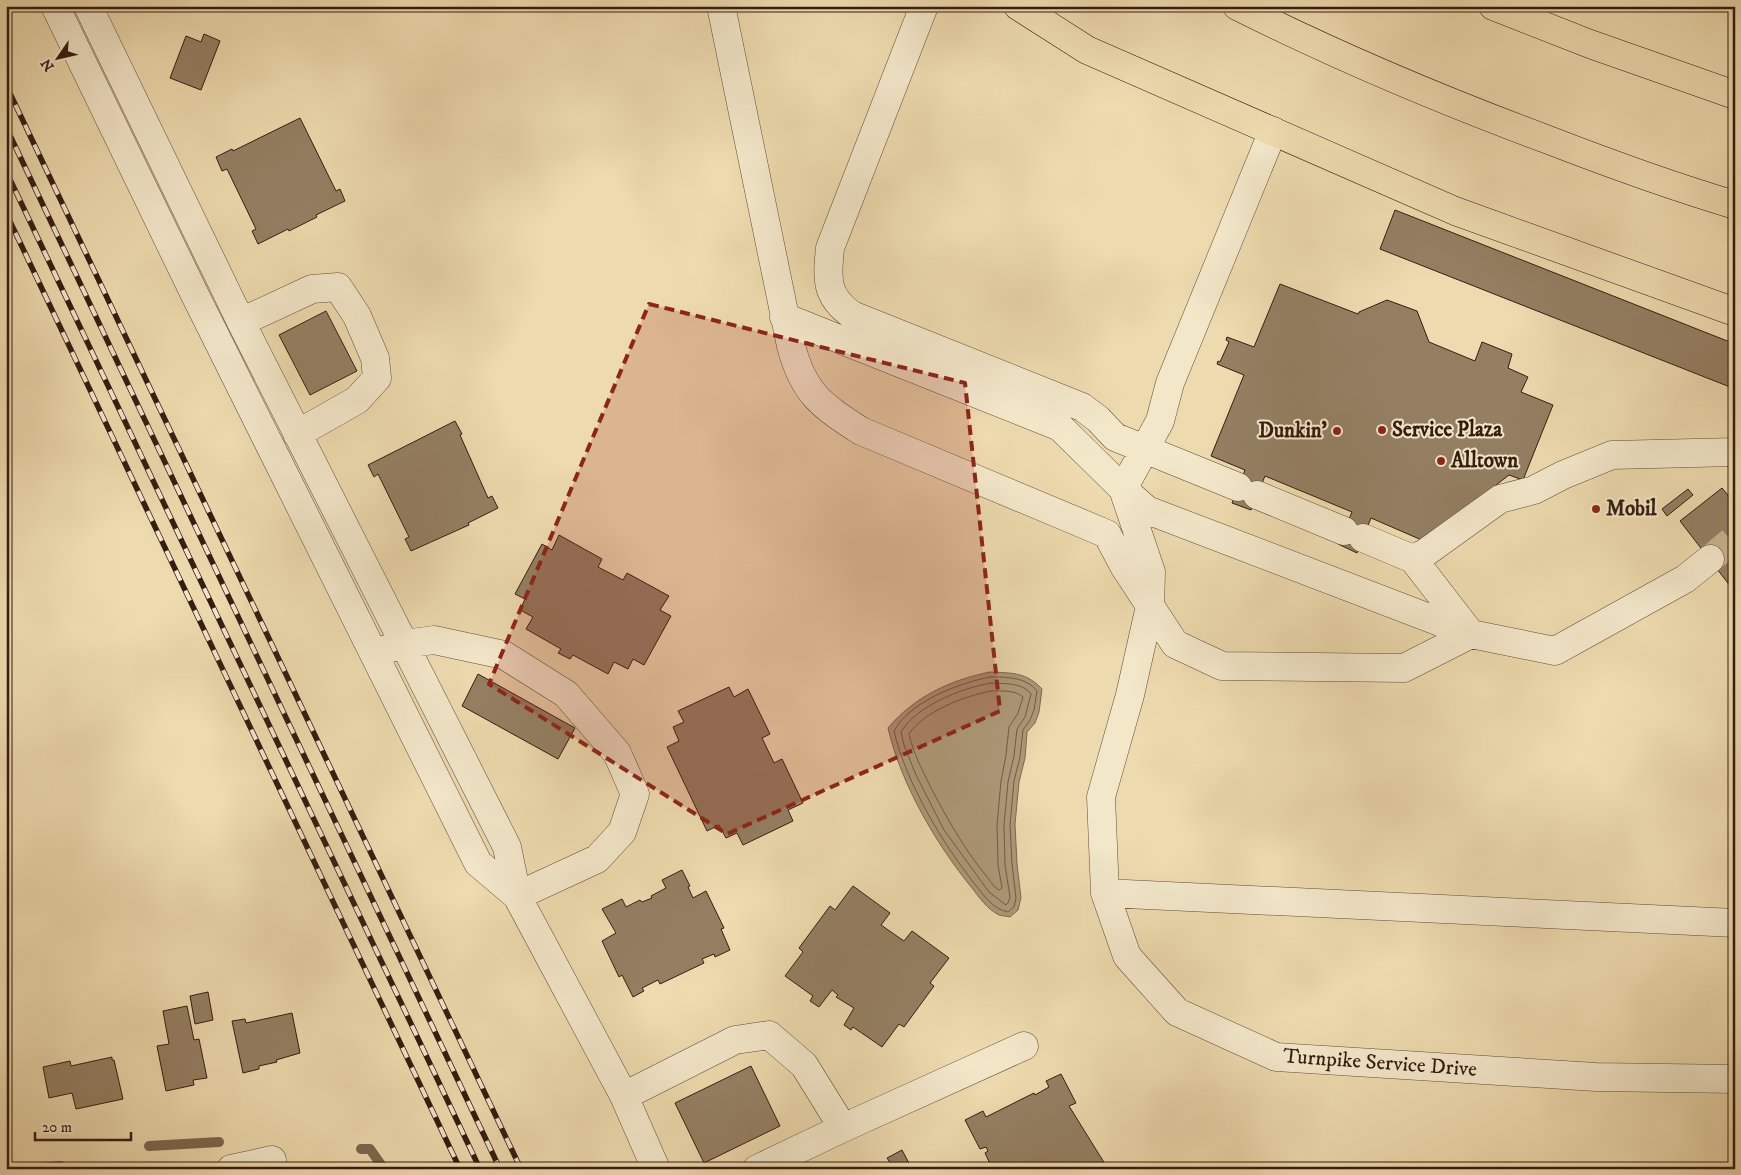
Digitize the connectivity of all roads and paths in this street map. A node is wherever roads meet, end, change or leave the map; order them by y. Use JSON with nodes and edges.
{"nodes":[{"id":1,"x":55,"y":6,"type":"edge"},
{"id":2,"x":88,"y":6,"type":"edge"},
{"id":3,"x":721,"y":6,"type":"edge"},
{"id":4,"x":924,"y":6,"type":"edge"},
{"id":5,"x":1018,"y":6,"type":"edge"},
{"id":6,"x":1237,"y":6,"type":"edge"},
{"id":7,"x":1493,"y":6,"type":"edge"},
{"id":8,"x":1735,"y":96,"type":"edge"},
{"id":9,"x":1273,"y":131,"type":"junction"},
{"id":10,"x":1735,"y":205,"type":"edge"},
{"id":11,"x":1735,"y":312,"type":"edge"},
{"id":12,"x":784,"y":317,"type":"junction"},
{"id":13,"x":241,"y":322,"type":"junction"},
{"id":14,"x":297,"y":434,"type":"junction"},
{"id":15,"x":1145,"y":450,"type":"junction"},
{"id":16,"x":1735,"y":452,"type":"edge"},
{"id":17,"x":1123,"y":489,"type":"junction"},
{"id":18,"x":1710,"y":558,"type":"tunnel mouth"},
{"id":19,"x":1413,"y":559,"type":"junction"},
{"id":20,"x":1150,"y":606,"type":"junction"},
{"id":21,"x":1471,"y":634,"type":"junction"},
{"id":22,"x":404,"y":644,"type":"junction"},
{"id":23,"x":374,"y":654,"type":"junction"},
{"id":24,"x":1105,"y":893,"type":"junction"},
{"id":25,"x":516,"y":896,"type":"junction"},
{"id":26,"x":1735,"y":923,"type":"edge"},
{"id":27,"x":1024,"y":1046,"type":"dead end"},
{"id":28,"x":1735,"y":1079,"type":"edge"},
{"id":29,"x":624,"y":1096,"type":"junction"},
{"id":30,"x":843,"y":1128,"type":"junction"},
{"id":31,"x":272,"y":1160,"type":"dead end"},
{"id":32,"x":231,"y":1169,"type":"edge"},
{"id":33,"x":656,"y":1169,"type":"edge"},
{"id":34,"x":757,"y":1169,"type":"edge"}],
"edges":[{"from":1,"to":23,"type":"street"},
{"from":2,"to":13,"type":"street"},
{"from":3,"to":12,"type":"street"},
{"from":4,"to":15,"type":"street"},
{"from":5,"to":9,"type":"highway"},
{"from":6,"to":10,"type":"highway"},
{"from":7,"to":8,"type":"highway"},
{"from":9,"to":11,"type":"highway"},
{"from":9,"to":15,"type":"street"},
{"from":12,"to":17,"type":"street"},
{"from":12,"to":20,"type":"street"},
{"from":13,"to":14,"type":"street"},
{"from":13,"to":14,"type":"street"},
{"from":14,"to":22,"type":"street"},
{"from":15,"to":17,"type":"street"},
{"from":15,"to":19,"type":"street"},
{"from":16,"to":19,"type":"street"},
{"from":17,"to":20,"type":"street","name":"Turnpike Service Drive"},
{"from":17,"to":21,"type":"street"},
{"from":18,"to":21,"type":"street"},
{"from":19,"to":21,"type":"street"},
{"from":20,"to":21,"type":"street"},
{"from":20,"to":24,"type":"street","name":"Turnpike Service Drive"},
{"from":22,"to":23,"type":"street"},
{"from":22,"to":25,"type":"street"},
{"from":22,"to":25,"type":"street"},
{"from":23,"to":25,"type":"street"},
{"from":24,"to":26,"type":"street"},
{"from":24,"to":28,"type":"street","name":"Turnpike Service Drive"},
{"from":25,"to":29,"type":"street"},
{"from":27,"to":30,"type":"street"},
{"from":29,"to":30,"type":"street"},
{"from":29,"to":33,"type":"street"},
{"from":30,"to":34,"type":"street"},
{"from":31,"to":32,"type":"street"}]}
